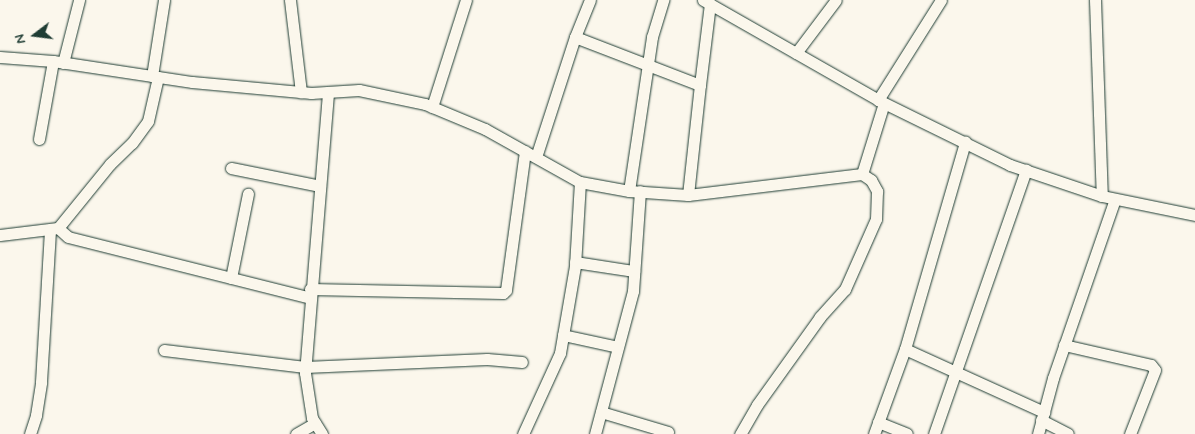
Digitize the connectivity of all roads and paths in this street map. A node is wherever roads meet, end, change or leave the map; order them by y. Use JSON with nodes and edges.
{"nodes":[{"id":1,"x":78,"y":0,"type":"edge"},
{"id":2,"x":164,"y":0,"type":"edge"},
{"id":3,"x":290,"y":0,"type":"edge"},
{"id":4,"x":466,"y":0,"type":"edge"},
{"id":5,"x":590,"y":0,"type":"edge"},
{"id":6,"x":663,"y":0,"type":"edge"},
{"id":7,"x":836,"y":0,"type":"edge"},
{"id":8,"x":941,"y":0,"type":"edge"},
{"id":9,"x":1095,"y":0,"type":"edge"},
{"id":10,"x":707,"y":2,"type":"edge"},
{"id":11,"x":575,"y":37,"type":"junction"},
{"id":12,"x":796,"y":53,"type":"junction"},
{"id":13,"x":0,"y":57,"type":"edge"},
{"id":14,"x":58,"y":62,"type":"junction"},
{"id":15,"x":648,"y":66,"type":"junction"},
{"id":16,"x":155,"y":77,"type":"junction"},
{"id":17,"x":700,"y":85,"type":"junction"},
{"id":18,"x":301,"y":92,"type":"junction"},
{"id":19,"x":328,"y":92,"type":"junction"},
{"id":20,"x":881,"y":101,"type":"junction"},
{"id":21,"x":432,"y":107,"type":"junction"},
{"id":22,"x":39,"y":139,"type":"dead end"},
{"id":23,"x":965,"y":142,"type":"junction"},
{"id":24,"x":531,"y":154,"type":"junction"},
{"id":25,"x":231,"y":168,"type":"dead end"},
{"id":26,"x":1026,"y":170,"type":"junction"},
{"id":27,"x":862,"y":174,"type":"junction"},
{"id":28,"x":580,"y":182,"type":"junction"},
{"id":29,"x":320,"y":186,"type":"junction"},
{"id":30,"x":634,"y":191,"type":"junction"},
{"id":31,"x":248,"y":194,"type":"dead end"},
{"id":32,"x":688,"y":195,"type":"junction"},
{"id":33,"x":1102,"y":196,"type":"junction"},
{"id":34,"x":1115,"y":199,"type":"junction"},
{"id":35,"x":1195,"y":215,"type":"edge"},
{"id":36,"x":54,"y":229,"type":"junction"},
{"id":37,"x":0,"y":234,"type":"edge"},
{"id":38,"x":575,"y":262,"type":"junction"},
{"id":39,"x":634,"y":271,"type":"junction"},
{"id":40,"x":231,"y":278,"type":"junction"},
{"id":41,"x":310,"y":293,"type":"junction"},
{"id":42,"x":563,"y":335,"type":"junction"},
{"id":43,"x":1064,"y":345,"type":"junction"},
{"id":44,"x":618,"y":347,"type":"junction"},
{"id":45,"x":905,"y":349,"type":"junction"},
{"id":46,"x":164,"y":350,"type":"dead end"},
{"id":47,"x":522,"y":362,"type":"dead end"},
{"id":48,"x":305,"y":367,"type":"junction"},
{"id":49,"x":955,"y":370,"type":"junction"},
{"id":50,"x":600,"y":412,"type":"junction"},
{"id":51,"x":1042,"y":416,"type":"junction"},
{"id":52,"x":878,"y":422,"type":"junction"},
{"id":53,"x":315,"y":423,"type":"junction"},
{"id":54,"x":668,"y":432,"type":"dead end"},
{"id":55,"x":30,"y":434,"type":"edge"},
{"id":56,"x":296,"y":434,"type":"edge"},
{"id":57,"x":322,"y":434,"type":"edge"},
{"id":58,"x":522,"y":434,"type":"edge"},
{"id":59,"x":595,"y":434,"type":"edge"},
{"id":60,"x":740,"y":434,"type":"edge"},
{"id":61,"x":874,"y":434,"type":"edge"},
{"id":62,"x":907,"y":434,"type":"edge"},
{"id":63,"x":934,"y":434,"type":"edge"},
{"id":64,"x":1038,"y":434,"type":"edge"},
{"id":65,"x":1068,"y":434,"type":"edge"},
{"id":66,"x":1130,"y":434,"type":"edge"}],
"edges":[{"from":1,"to":14,"type":"street"},
{"from":2,"to":16,"type":"street"},
{"from":3,"to":18,"type":"street"},
{"from":4,"to":21,"type":"street"},
{"from":5,"to":11,"type":"street"},
{"from":6,"to":15,"type":"street"},
{"from":7,"to":12,"type":"street"},
{"from":8,"to":20,"type":"street"},
{"from":9,"to":33,"type":"street"},
{"from":10,"to":12,"type":"street"},
{"from":10,"to":17,"type":"street"},
{"from":11,"to":15,"type":"street"},
{"from":11,"to":24,"type":"street"},
{"from":12,"to":20,"type":"street"},
{"from":13,"to":14,"type":"street"},
{"from":14,"to":16,"type":"street"},
{"from":14,"to":22,"type":"street"},
{"from":15,"to":17,"type":"street"},
{"from":15,"to":30,"type":"street"},
{"from":16,"to":18,"type":"street"},
{"from":16,"to":36,"type":"street"},
{"from":17,"to":32,"type":"street"},
{"from":18,"to":19,"type":"street"},
{"from":19,"to":21,"type":"street"},
{"from":19,"to":29,"type":"street"},
{"from":20,"to":23,"type":"street"},
{"from":20,"to":27,"type":"street"},
{"from":21,"to":24,"type":"street"},
{"from":23,"to":26,"type":"street"},
{"from":23,"to":45,"type":"street"},
{"from":24,"to":28,"type":"street"},
{"from":24,"to":41,"type":"street"},
{"from":25,"to":29,"type":"street"},
{"from":26,"to":33,"type":"street"},
{"from":26,"to":49,"type":"street"},
{"from":27,"to":32,"type":"street"},
{"from":27,"to":60,"type":"street"},
{"from":28,"to":30,"type":"street"},
{"from":28,"to":38,"type":"street"},
{"from":29,"to":41,"type":"street"},
{"from":30,"to":32,"type":"street"},
{"from":30,"to":39,"type":"street"},
{"from":31,"to":40,"type":"street"},
{"from":33,"to":34,"type":"street"},
{"from":34,"to":35,"type":"street"},
{"from":34,"to":43,"type":"street"},
{"from":36,"to":37,"type":"street"},
{"from":36,"to":40,"type":"street"},
{"from":36,"to":55,"type":"street"},
{"from":38,"to":39,"type":"street"},
{"from":38,"to":42,"type":"street"},
{"from":39,"to":44,"type":"street"},
{"from":40,"to":41,"type":"street"},
{"from":41,"to":48,"type":"street"},
{"from":42,"to":44,"type":"street"},
{"from":42,"to":58,"type":"street"},
{"from":43,"to":51,"type":"street"},
{"from":43,"to":66,"type":"street"},
{"from":44,"to":50,"type":"street"},
{"from":45,"to":49,"type":"street"},
{"from":45,"to":52,"type":"street"},
{"from":46,"to":48,"type":"street"},
{"from":47,"to":48,"type":"street"},
{"from":48,"to":53,"type":"street"},
{"from":49,"to":51,"type":"street"},
{"from":49,"to":63,"type":"street"},
{"from":50,"to":54,"type":"street"},
{"from":50,"to":59,"type":"street"},
{"from":51,"to":64,"type":"street"},
{"from":51,"to":65,"type":"street"},
{"from":52,"to":61,"type":"street"},
{"from":52,"to":62,"type":"street"},
{"from":53,"to":56,"type":"street"},
{"from":53,"to":57,"type":"street"}]}
